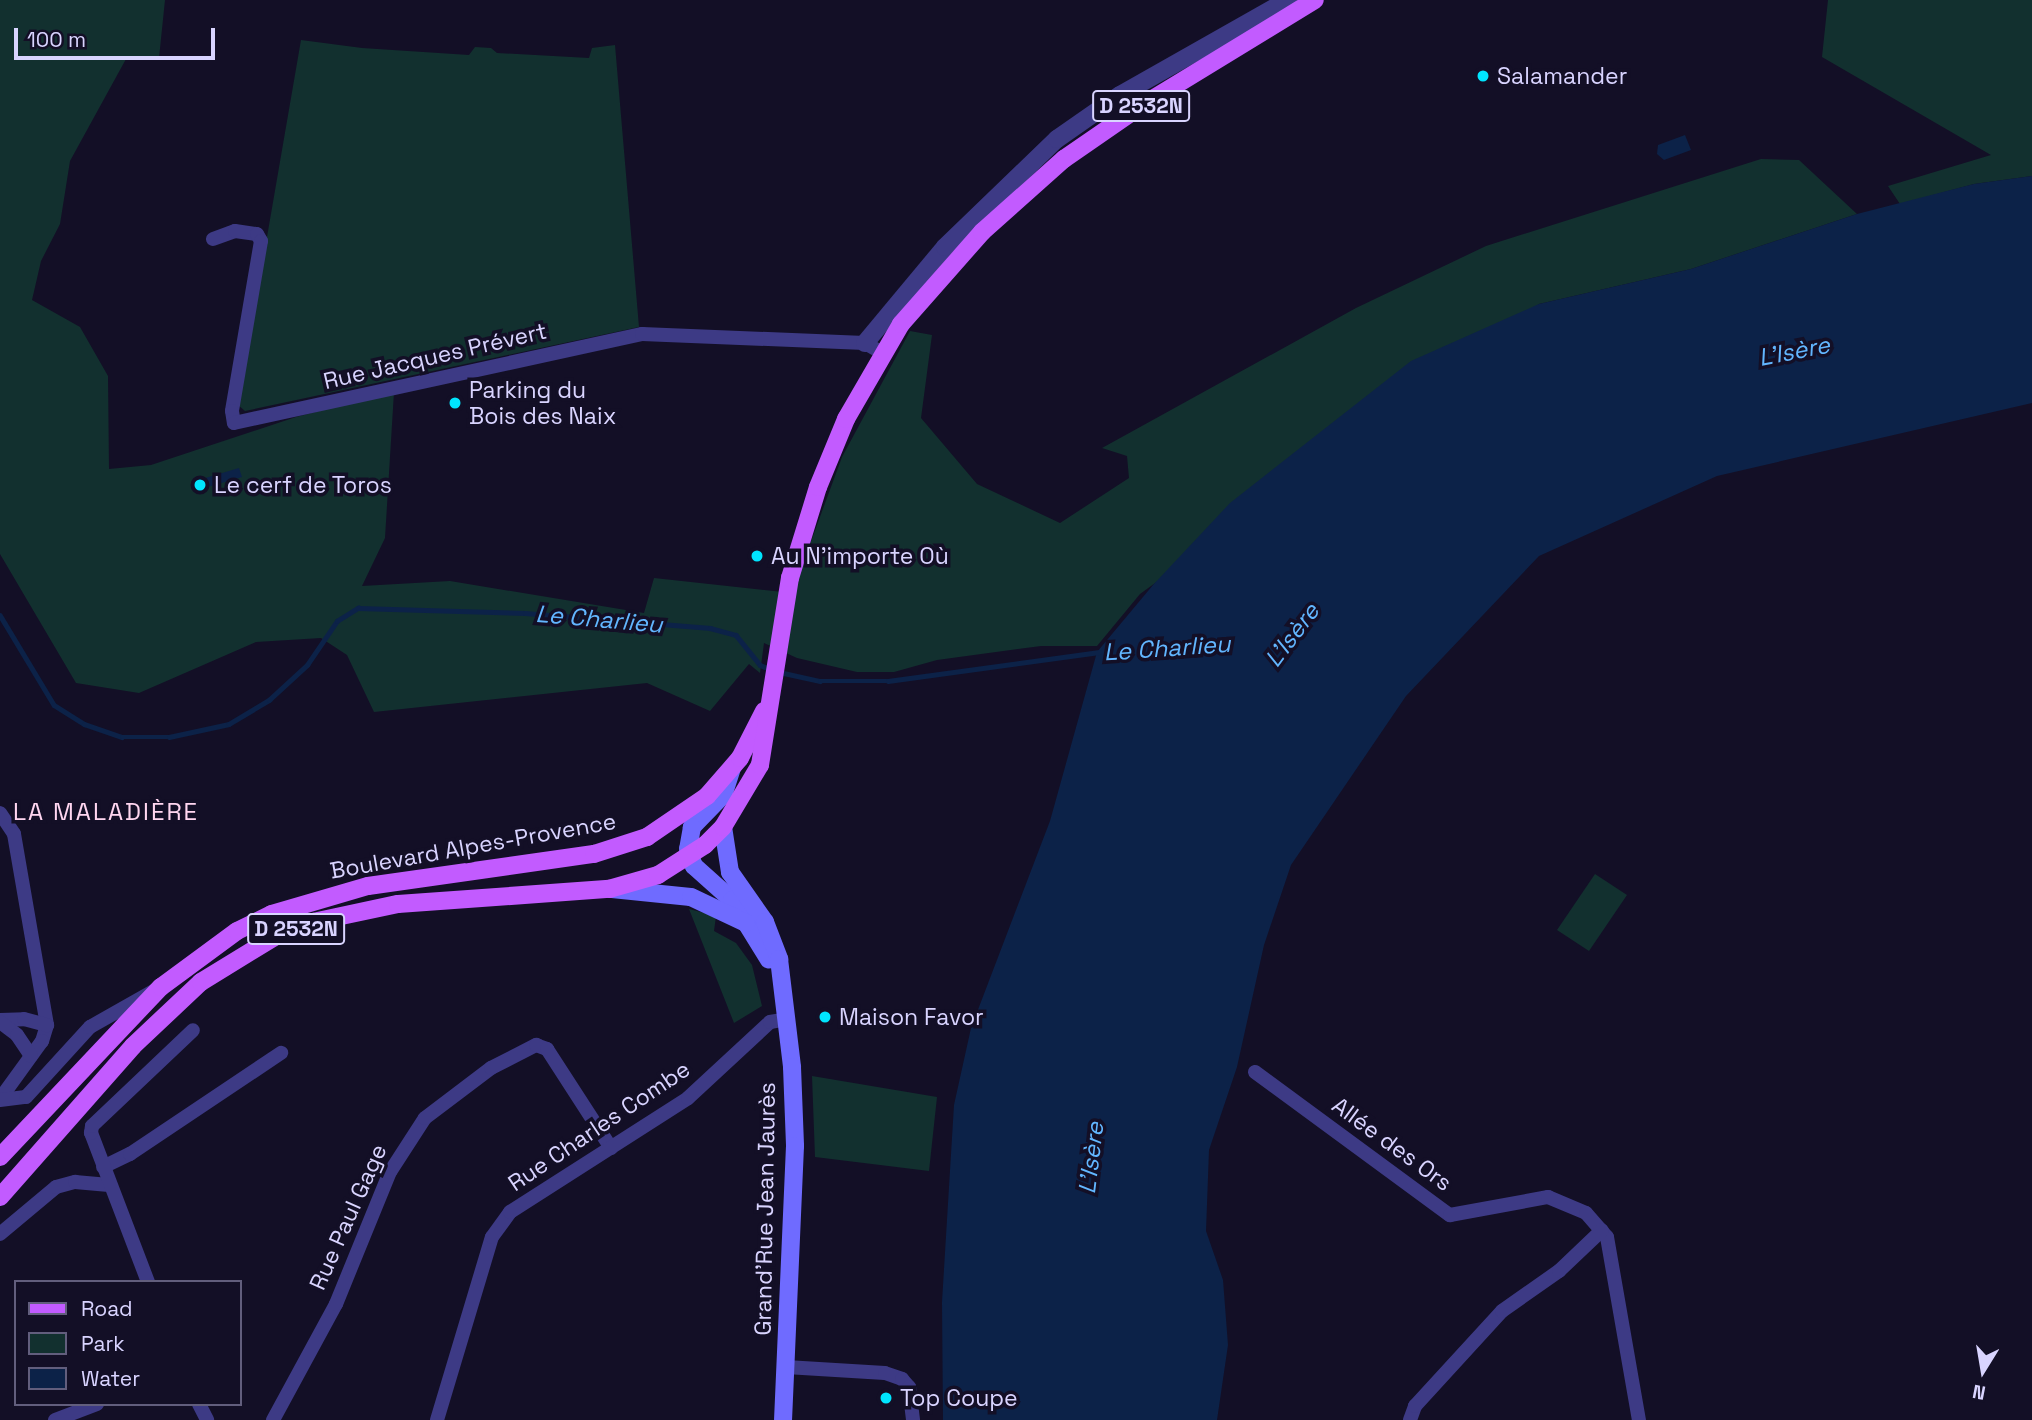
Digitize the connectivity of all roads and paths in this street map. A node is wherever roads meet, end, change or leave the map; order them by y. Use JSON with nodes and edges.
{"nodes":[{"id":1,"x":1287,"y":0,"type":"edge"},
{"id":2,"x":1315,"y":0,"type":"edge"},
{"id":3,"x":213,"y":239,"type":"dead end"},
{"id":4,"x":865,"y":343,"type":"junction"},
{"id":5,"x":882,"y":353,"type":"junction"},
{"id":6,"x":771,"y":685,"type":"junction"},
{"id":7,"x":732,"y":768,"type":"junction"},
{"id":8,"x":0,"y":813,"type":"edge"},
{"id":9,"x":723,"y":827,"type":"junction"},
{"id":10,"x":690,"y":856,"type":"junction"},
{"id":11,"x":609,"y":889,"type":"junction"},
{"id":12,"x":750,"y":926,"type":"junction"},
{"id":13,"x":161,"y":987,"type":"junction"},
{"id":14,"x":785,"y":999,"type":"junction"},
{"id":15,"x":786,"y":1019,"type":"junction"},
{"id":16,"x":0,"y":1021,"type":"edge"},
{"id":17,"x":47,"y":1025,"type":"junction"},
{"id":18,"x":193,"y":1030,"type":"dead end"},
{"id":19,"x":281,"y":1053,"type":"dead end"},
{"id":20,"x":31,"y":1056,"type":"junction"},
{"id":21,"x":1255,"y":1072,"type":"dead end"},
{"id":22,"x":0,"y":1100,"type":"edge"},
{"id":23,"x":611,"y":1148,"type":"junction"},
{"id":24,"x":0,"y":1157,"type":"edge"},
{"id":25,"x":103,"y":1167,"type":"junction"},
{"id":26,"x":109,"y":1185,"type":"junction"},
{"id":27,"x":0,"y":1198,"type":"edge"},
{"id":28,"x":1602,"y":1230,"type":"junction"},
{"id":29,"x":0,"y":1234,"type":"edge"},
{"id":30,"x":147,"y":1280,"type":"edge"},
{"id":31,"x":786,"y":1367,"type":"junction"},
{"id":32,"x":92,"y":1406,"type":"edge"},
{"id":33,"x":55,"y":1420,"type":"edge"},
{"id":34,"x":273,"y":1420,"type":"edge"},
{"id":35,"x":438,"y":1420,"type":"edge"},
{"id":36,"x":783,"y":1420,"type":"edge"},
{"id":37,"x":913,"y":1420,"type":"edge"},
{"id":38,"x":1410,"y":1420,"type":"edge"},
{"id":39,"x":1639,"y":1420,"type":"edge"}],
"edges":[{"from":1,"to":4,"type":"street"},
{"from":2,"to":5,"type":"main road","number":"D 2532N"},
{"from":3,"to":4,"type":"street","name":"Rue Jacques Prévert"},
{"from":4,"to":5,"type":"street","name":"Rue Jacques Prévert"},
{"from":5,"to":6,"type":"main road","number":"D 2532N"},
{"from":6,"to":7,"type":"main road","number":"D 2532N"},
{"from":6,"to":9,"type":"main road","number":"D 2532N"},
{"from":7,"to":10,"type":"main road","number":"D 2532N"},
{"from":7,"to":13,"type":"main road","name":"Boulevard Alpes-Provence","number":"D 2532N"},
{"from":8,"to":17,"type":"street"},
{"from":9,"to":10,"type":"main road","number":"D 2532N"},
{"from":9,"to":14,"type":"main road","name":"Grand'Rue Jean Jaurès"},
{"from":10,"to":11,"type":"main road","name":"Boulevard Alpes-Provence","number":"D 2532N"},
{"from":10,"to":12,"type":"main road"},
{"from":11,"to":12,"type":"main road"},
{"from":11,"to":27,"type":"main road","name":"Boulevard Alpes-Provence","number":"D 2532N"},
{"from":12,"to":14,"type":"main road"},
{"from":13,"to":22,"type":"street"},
{"from":13,"to":24,"type":"main road","name":"Boulevard Alpes-Provence","number":"D 2532N"},
{"from":14,"to":15,"type":"main road","name":"Grand'Rue Jean Jaurès"},
{"from":15,"to":23,"type":"street","name":"Rue Charles Combe"},
{"from":15,"to":31,"type":"main road","name":"Grand'Rue Jean Jaurès"},
{"from":16,"to":17,"type":"street"},
{"from":16,"to":20,"type":"street"},
{"from":17,"to":20,"type":"street"},
{"from":18,"to":25,"type":"street"},
{"from":19,"to":25,"type":"street"},
{"from":20,"to":22,"type":"street"},
{"from":21,"to":28,"type":"street","name":"Allée des Ors"},
{"from":23,"to":34,"type":"street","name":"Rue Paul Gage"},
{"from":23,"to":35,"type":"street","name":"Rue Charles Combe"},
{"from":25,"to":26,"type":"street"},
{"from":26,"to":29,"type":"street"},
{"from":26,"to":30,"type":"street"},
{"from":28,"to":38,"type":"street"},
{"from":28,"to":39,"type":"street"},
{"from":31,"to":36,"type":"main road","name":"Grand'Rue Jean Jaurès"},
{"from":31,"to":37,"type":"street"},
{"from":32,"to":33,"type":"street"}]}
